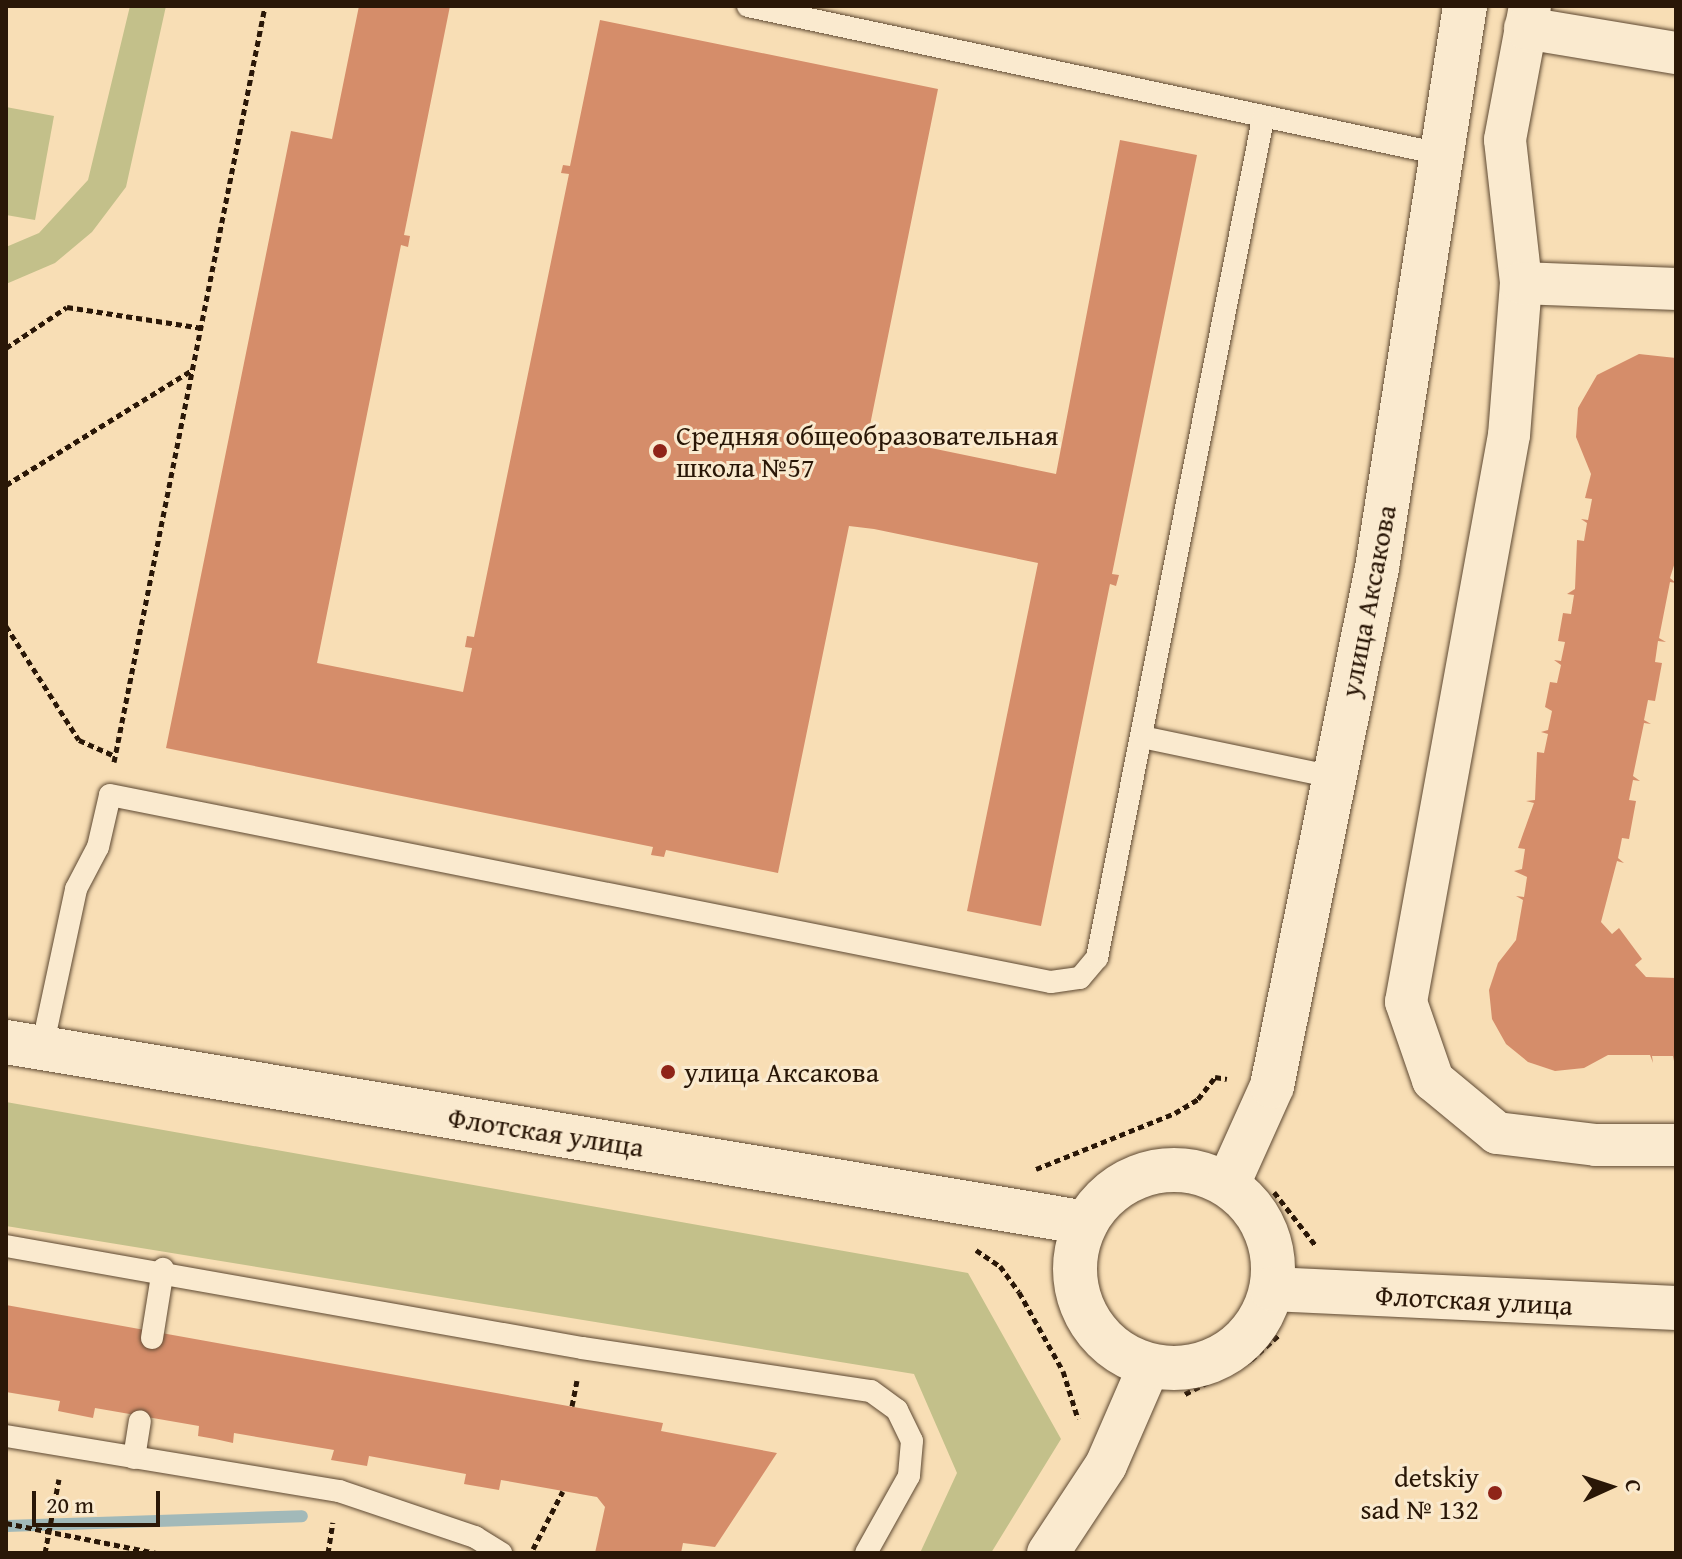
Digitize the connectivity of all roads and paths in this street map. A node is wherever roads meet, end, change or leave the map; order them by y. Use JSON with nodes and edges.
{"nodes":[{"id":1,"x":265,"y":6,"type":"edge"},
{"id":2,"x":748,"y":6,"type":"edge"},
{"id":3,"x":1465,"y":6,"type":"edge"},
{"id":4,"x":1527,"y":17,"type":"edge"},
{"id":5,"x":1676,"y":53,"type":"edge"},
{"id":6,"x":1263,"y":119,"type":"junction"},
{"id":7,"x":1441,"y":154,"type":"junction"},
{"id":8,"x":1521,"y":283,"type":"junction"},
{"id":9,"x":1676,"y":289,"type":"edge"},
{"id":10,"x":202,"y":328,"type":"junction"},
{"id":11,"x":6,"y":348,"type":"edge"},
{"id":12,"x":193,"y":370,"type":"junction"},
{"id":13,"x":6,"y":485,"type":"edge"},
{"id":14,"x":6,"y":626,"type":"edge"},
{"id":15,"x":1142,"y":737,"type":"junction"},
{"id":16,"x":115,"y":756,"type":"junction"},
{"id":17,"x":1333,"y":777,"type":"junction"},
{"id":18,"x":110,"y":795,"type":"junction"},
{"id":19,"x":24,"y":1045,"type":"edge"},
{"id":20,"x":1272,"y":1086,"type":"junction"},
{"id":21,"x":1676,"y":1145,"type":"edge"},
{"id":22,"x":1032,"y":1170,"type":"dead end"},
{"id":23,"x":1228,"y":1184,"type":"junction"},
{"id":24,"x":1272,"y":1186,"type":"dead end"},
{"id":25,"x":1086,"y":1223,"type":"junction"},
{"id":26,"x":6,"y":1246,"type":"edge"},
{"id":27,"x":969,"y":1246,"type":"dead end"},
{"id":28,"x":1327,"y":1256,"type":"dead end"},
{"id":29,"x":163,"y":1269,"type":"junction"},
{"id":30,"x":1272,"y":1289,"type":"junction"},
{"id":31,"x":1676,"y":1308,"type":"edge"},
{"id":32,"x":1291,"y":1329,"type":"dead end"},
{"id":33,"x":152,"y":1338,"type":"dead end"},
{"id":34,"x":1162,"y":1383,"type":"junction"},
{"id":35,"x":140,"y":1421,"type":"dead end"},
{"id":36,"x":6,"y":1436,"type":"edge"},
{"id":37,"x":65,"y":1446,"type":"junction"},
{"id":38,"x":134,"y":1458,"type":"junction"},
{"id":39,"x":1106,"y":1465,"type":"junction"},
{"id":40,"x":563,"y":1491,"type":"dead end"},
{"id":41,"x":6,"y":1523,"type":"edge"},
{"id":42,"x":48,"y":1535,"type":"junction"},
{"id":43,"x":45,"y":1553,"type":"edge"},
{"id":44,"x":156,"y":1553,"type":"edge"},
{"id":45,"x":501,"y":1553,"type":"edge"},
{"id":46,"x":531,"y":1553,"type":"edge"},
{"id":47,"x":866,"y":1553,"type":"edge"},
{"id":48,"x":1048,"y":1553,"type":"edge"}],
"edges":[{"from":1,"to":10,"type":"path"},
{"from":2,"to":6,"type":"lane"},
{"from":3,"to":7,"type":"street","name":"улица Аксакова"},
{"from":4,"to":5,"type":"street"},
{"from":4,"to":8,"type":"street"},
{"from":6,"to":7,"type":"lane"},
{"from":6,"to":15,"type":"lane"},
{"from":7,"to":17,"type":"street","name":"улица Аксакова"},
{"from":8,"to":9,"type":"street"},
{"from":8,"to":21,"type":"street"},
{"from":10,"to":11,"type":"path"},
{"from":10,"to":12,"type":"path"},
{"from":12,"to":13,"type":"path"},
{"from":12,"to":16,"type":"path"},
{"from":14,"to":16,"type":"path"},
{"from":15,"to":17,"type":"lane"},
{"from":15,"to":18,"type":"lane"},
{"from":16,"to":18,"type":"path"},
{"from":17,"to":20,"type":"street","name":"улица Аксакова"},
{"from":18,"to":19,"type":"lane"},
{"from":19,"to":25,"type":"street","name":"Флотская улица"},
{"from":20,"to":22,"type":"path"},
{"from":20,"to":23,"type":"street","name":"улица Аксакова"},
{"from":23,"to":25,"type":"street"},
{"from":23,"to":30,"type":"street"},
{"from":24,"to":28,"type":"path"},
{"from":25,"to":34,"type":"street"},
{"from":26,"to":29,"type":"lane"},
{"from":27,"to":39,"type":"path"},
{"from":29,"to":33,"type":"lane"},
{"from":29,"to":47,"type":"lane"},
{"from":30,"to":31,"type":"street","name":"Флотская улица"},
{"from":30,"to":34,"type":"street"},
{"from":32,"to":34,"type":"path"},
{"from":34,"to":39,"type":"street"},
{"from":35,"to":38,"type":"lane"},
{"from":36,"to":37,"type":"lane"},
{"from":37,"to":38,"type":"lane"},
{"from":37,"to":42,"type":"path"},
{"from":38,"to":45,"type":"lane"},
{"from":39,"to":48,"type":"street"},
{"from":40,"to":46,"type":"path"},
{"from":41,"to":42,"type":"path"},
{"from":42,"to":43,"type":"path"},
{"from":42,"to":44,"type":"path"}]}
